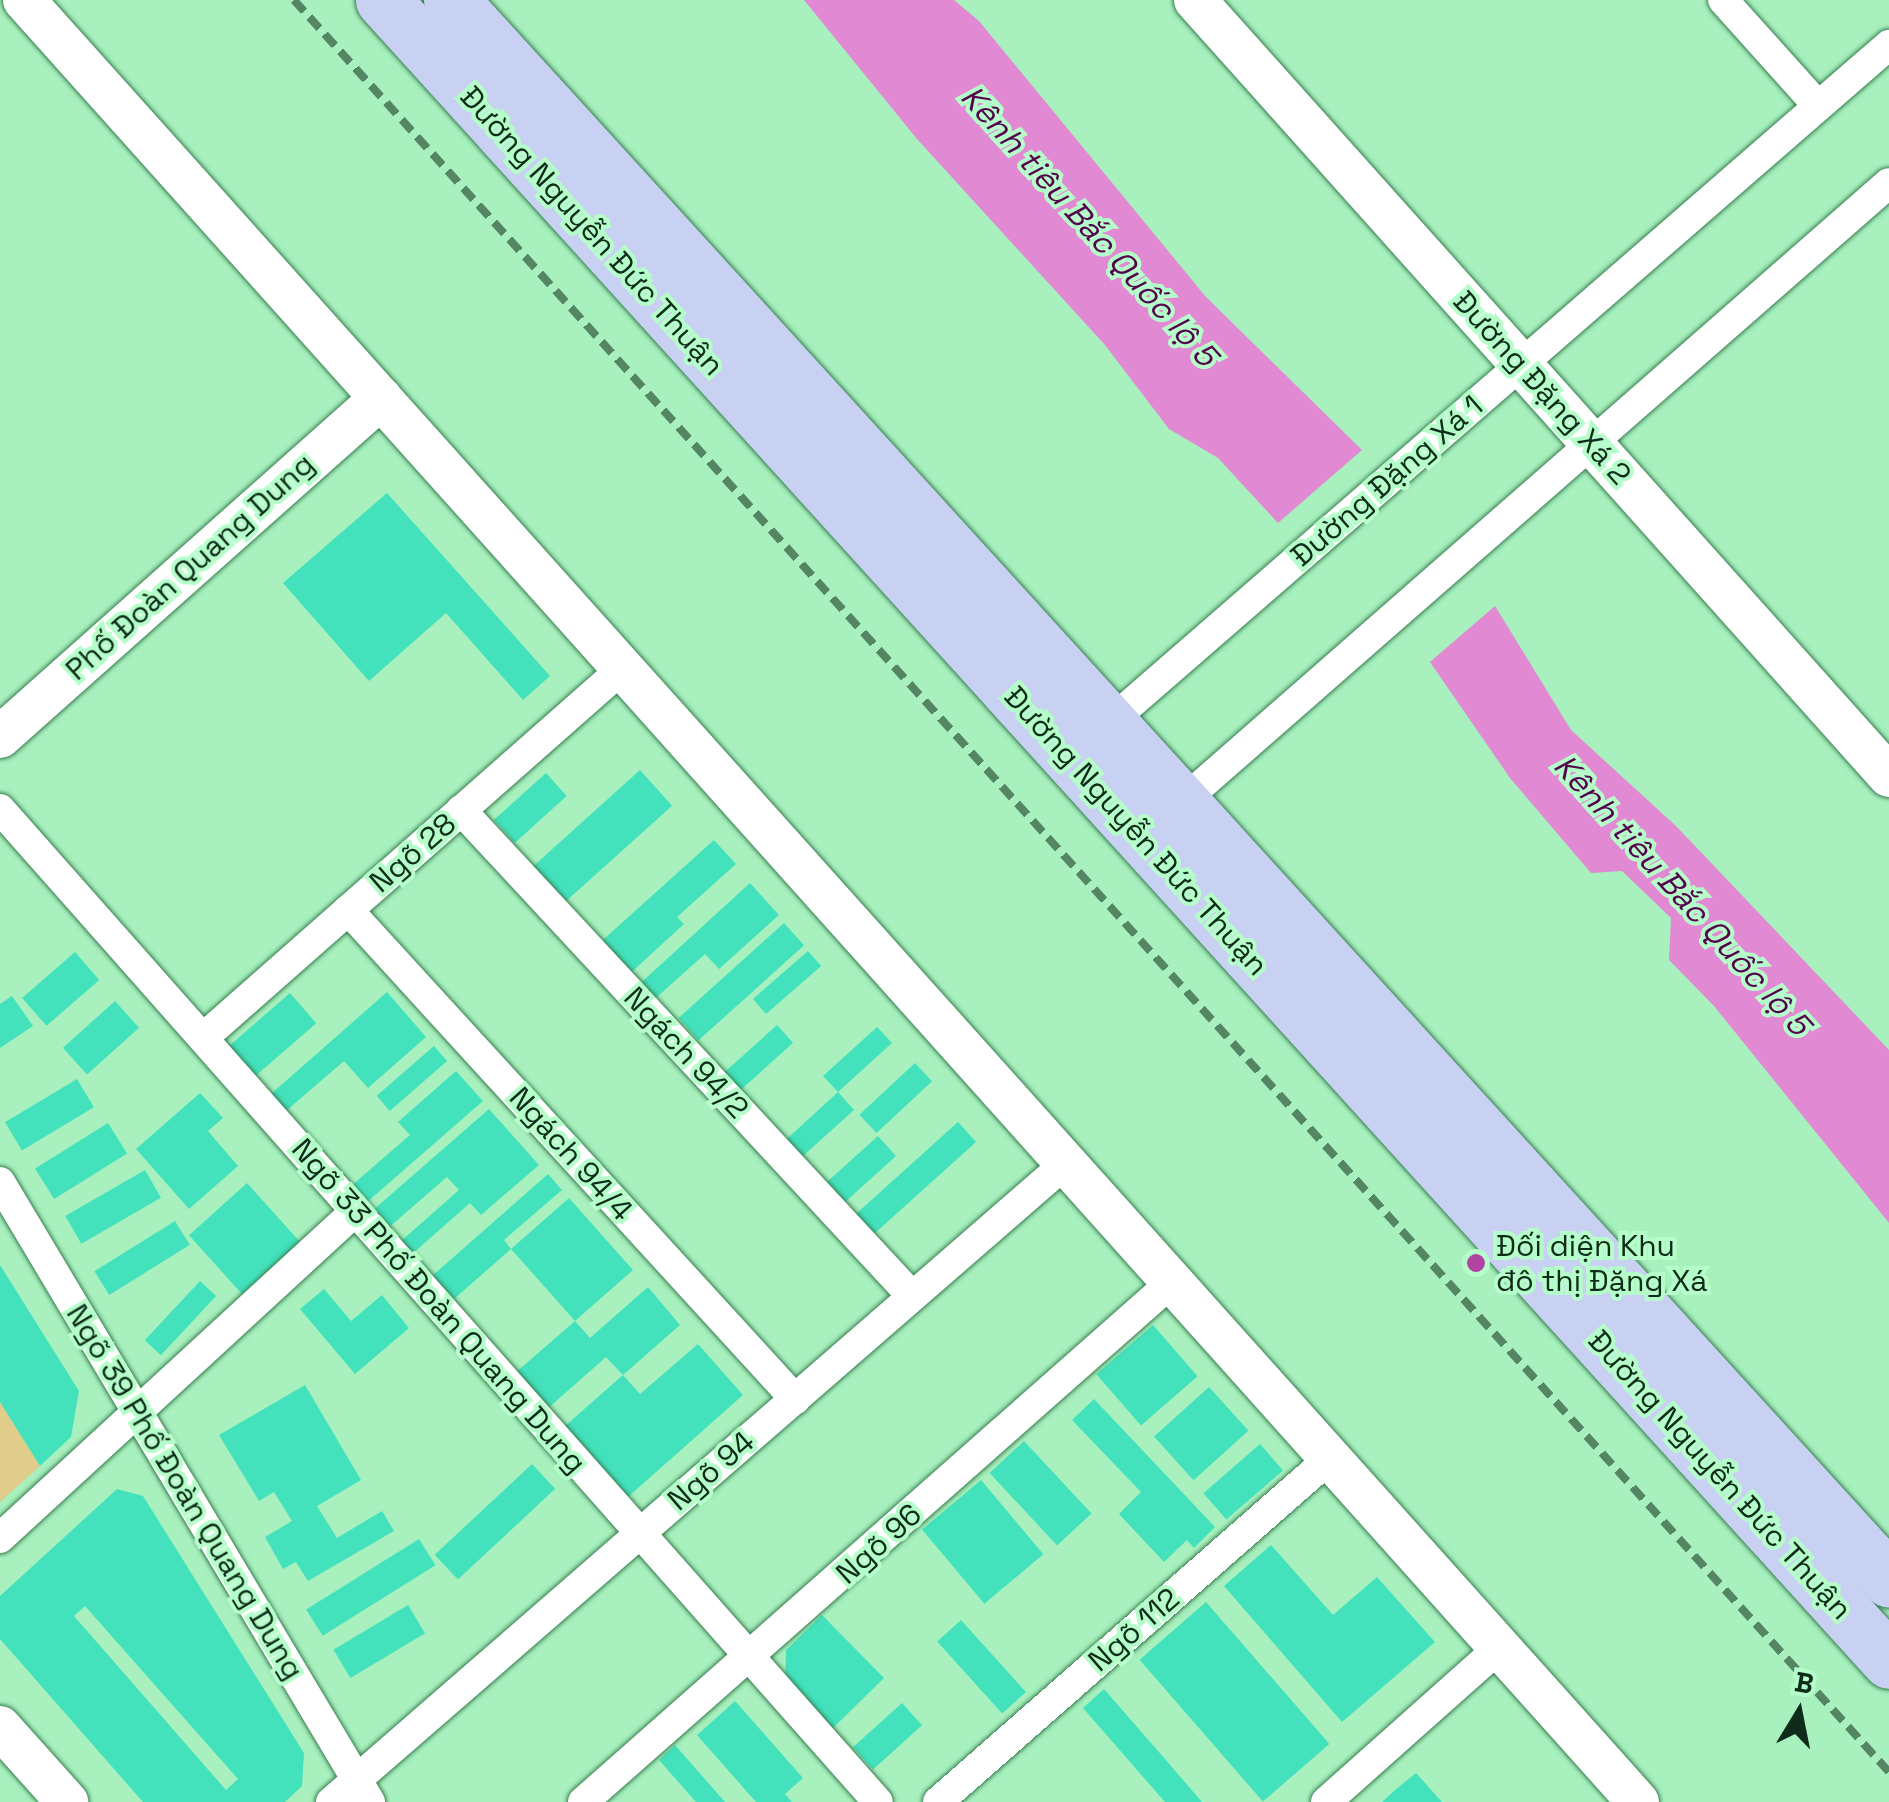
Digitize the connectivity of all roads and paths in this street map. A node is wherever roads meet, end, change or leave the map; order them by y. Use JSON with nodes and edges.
{"nodes":[{"id":1,"x":24,"y":0,"type":"edge"},
{"id":2,"x":383,"y":0,"type":"edge"},
{"id":3,"x":451,"y":0,"type":"edge"},
{"id":4,"x":1195,"y":0,"type":"edge"},
{"id":5,"x":1723,"y":0,"type":"edge"},
{"id":6,"x":1889,"y":45,"type":"edge"},
{"id":7,"x":1818,"y":106,"type":"junction"},
{"id":8,"x":1889,"y":184,"type":"edge"},
{"id":9,"x":1521,"y":364,"type":"junction"},
{"id":10,"x":380,"y":398,"type":"junction"},
{"id":11,"x":1592,"y":444,"type":"junction"},
{"id":12,"x":623,"y":668,"type":"junction"},
{"id":13,"x":1111,"y":721,"type":"junction"},
{"id":14,"x":0,"y":736,"type":"edge"},
{"id":15,"x":1069,"y":757,"type":"junction"},
{"id":16,"x":1889,"y":776,"type":"edge"},
{"id":17,"x":1183,"y":801,"type":"junction"},
{"id":18,"x":0,"y":809,"type":"edge"},
{"id":19,"x":460,"y":810,"type":"junction"},
{"id":20,"x":1142,"y":837,"type":"junction"},
{"id":21,"x":348,"y":910,"type":"junction"},
{"id":22,"x":203,"y":1038,"type":"junction"},
{"id":23,"x":1066,"y":1162,"type":"junction"},
{"id":24,"x":0,"y":1182,"type":"edge"},
{"id":25,"x":356,"y":1211,"type":"junction"},
{"id":26,"x":1172,"y":1282,"type":"junction"},
{"id":27,"x":912,"y":1296,"type":"junction"},
{"id":28,"x":795,"y":1399,"type":"junction"},
{"id":29,"x":138,"y":1412,"type":"junction"},
{"id":30,"x":1330,"y":1458,"type":"junction"},
{"id":31,"x":640,"y":1533,"type":"junction"},
{"id":32,"x":0,"y":1538,"type":"edge"},
{"id":33,"x":1889,"y":1580,"type":"edge"},
{"id":34,"x":1500,"y":1648,"type":"junction"},
{"id":35,"x":751,"y":1659,"type":"junction"},
{"id":36,"x":1889,"y":1661,"type":"edge"},
{"id":37,"x":0,"y":1727,"type":"edge"},
{"id":38,"x":364,"y":1791,"type":"edge"},
{"id":39,"x":67,"y":1802,"type":"edge"},
{"id":40,"x":331,"y":1802,"type":"edge"},
{"id":41,"x":583,"y":1802,"type":"edge"},
{"id":42,"x":878,"y":1802,"type":"edge"},
{"id":43,"x":938,"y":1802,"type":"edge"},
{"id":44,"x":1326,"y":1802,"type":"edge"},
{"id":45,"x":1638,"y":1802,"type":"edge"}],
"edges":[{"from":1,"to":10,"type":"street"},
{"from":2,"to":15,"type":"highway","name":"Đường Nguyễn Đức Thuận"},
{"from":3,"to":13,"type":"highway","name":"Đường Nguyễn Đức Thuận"},
{"from":4,"to":9,"type":"street","name":"Đường Đặng Xá 2"},
{"from":5,"to":7,"type":"street"},
{"from":6,"to":7,"type":"street","name":"Đường Đặng Xá 1"},
{"from":7,"to":9,"type":"street","name":"Đường Đặng Xá 1"},
{"from":8,"to":11,"type":"street"},
{"from":9,"to":11,"type":"street","name":"Đường Đặng Xá 2"},
{"from":9,"to":13,"type":"street","name":"Đường Đặng Xá 1"},
{"from":10,"to":12,"type":"street"},
{"from":10,"to":14,"type":"street","name":"Phố Đoàn Quang Dung"},
{"from":11,"to":16,"type":"street","name":"Đường Đặng Xá 2"},
{"from":11,"to":17,"type":"street"},
{"from":12,"to":19,"type":"street","name":"Ngõ 28"},
{"from":12,"to":23,"type":"street"},
{"from":13,"to":15,"type":"highway"},
{"from":13,"to":17,"type":"highway","name":"Đường Nguyễn Đức Thuận"},
{"from":15,"to":20,"type":"highway","name":"Đường Nguyễn Đức Thuận"},
{"from":17,"to":20,"type":"highway"},
{"from":17,"to":33,"type":"highway","name":"Đường Nguyễn Đức Thuận"},
{"from":18,"to":22,"type":"street","name":"Ngõ 33 Phố Đoàn Quang Dung"},
{"from":19,"to":21,"type":"street","name":"Ngõ 28"},
{"from":19,"to":27,"type":"street","name":"Ngách 94/2"},
{"from":20,"to":36,"type":"highway","name":"Đường Nguyễn Đức Thuận"},
{"from":21,"to":22,"type":"street","name":"Ngõ 28"},
{"from":21,"to":28,"type":"street","name":"Ngách 94/4"},
{"from":22,"to":25,"type":"street","name":"Ngõ 33 Phố Đoàn Quang Dung"},
{"from":23,"to":26,"type":"street"},
{"from":23,"to":27,"type":"street","name":"Ngõ 94"},
{"from":24,"to":29,"type":"street","name":"Ngõ 39 Phố Đoàn Quang Dung"},
{"from":25,"to":29,"type":"street"},
{"from":25,"to":31,"type":"street","name":"Ngõ 33 Phố Đoàn Quang Dung"},
{"from":26,"to":30,"type":"street"},
{"from":26,"to":35,"type":"street","name":"Ngõ 96"},
{"from":27,"to":28,"type":"street","name":"Ngõ 94"},
{"from":28,"to":31,"type":"street","name":"Ngõ 94"},
{"from":29,"to":32,"type":"street"},
{"from":29,"to":38,"type":"street","name":"Ngõ 39 Phố Đoàn Quang Dung"},
{"from":30,"to":34,"type":"street"},
{"from":30,"to":43,"type":"street","name":"Ngõ 112"},
{"from":31,"to":35,"type":"street","name":"Ngõ 33 Phố Đoàn Quang Dung"},
{"from":31,"to":38,"type":"street","name":"Ngõ 94"},
{"from":34,"to":44,"type":"street"},
{"from":34,"to":45,"type":"street"},
{"from":35,"to":41,"type":"street","name":"Ngõ 96"},
{"from":35,"to":42,"type":"street","name":"Ngõ 33 Phố Đoàn Quang Dung"},
{"from":37,"to":39,"type":"street"},
{"from":38,"to":40,"type":"street","name":"Ngõ 94"}]}
